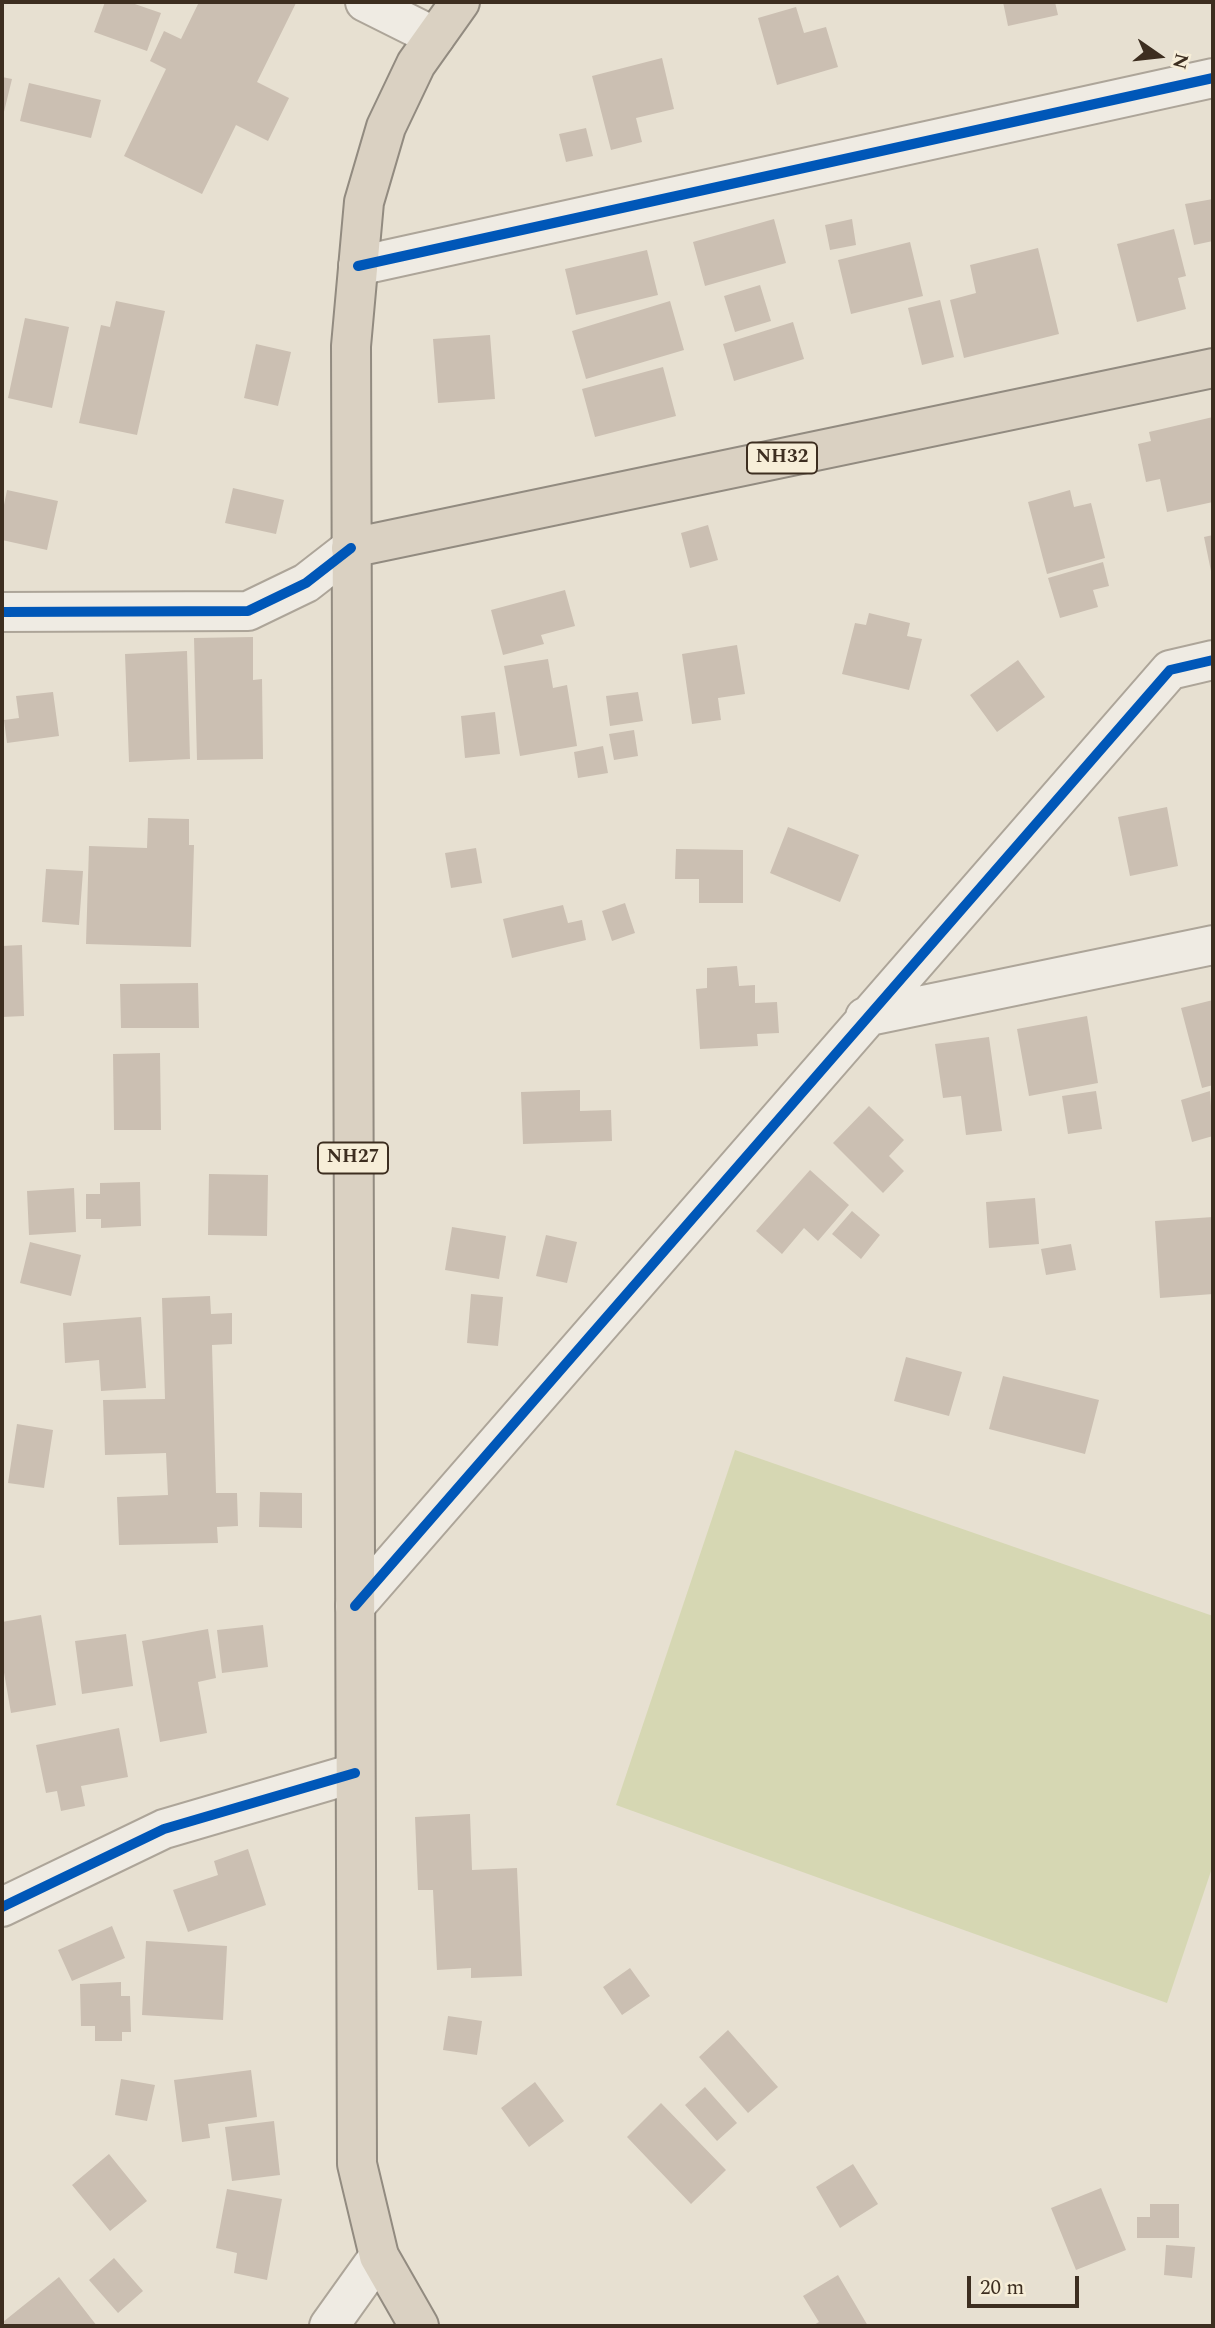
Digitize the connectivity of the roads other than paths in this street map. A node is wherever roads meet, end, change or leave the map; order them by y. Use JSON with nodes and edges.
{"nodes":[{"id":1,"x":365,"y":2,"type":"edge"},
{"id":2,"x":460,"y":2,"type":"edge"},
{"id":3,"x":435,"y":37,"type":"junction"},
{"id":4,"x":1213,"y":78,"type":"edge"},
{"id":5,"x":358,"y":266,"type":"junction"},
{"id":6,"x":1213,"y":368,"type":"edge"},
{"id":7,"x":351,"y":548,"type":"junction"},
{"id":8,"x":2,"y":612,"type":"edge"},
{"id":9,"x":1213,"y":660,"type":"edge"},
{"id":10,"x":1213,"y":945,"type":"edge"},
{"id":11,"x":865,"y":1017,"type":"junction"},
{"id":12,"x":355,"y":1606,"type":"junction"},
{"id":13,"x":355,"y":1773,"type":"junction"},
{"id":14,"x":2,"y":1907,"type":"edge"},
{"id":15,"x":379,"y":2256,"type":"junction"},
{"id":16,"x":329,"y":2326,"type":"edge"},
{"id":17,"x":419,"y":2326,"type":"edge"}],
"edges":[{"from":1,"to":3,"type":"street"},
{"from":2,"to":3,"type":"highway","number":"NH27"},
{"from":3,"to":5,"type":"highway","number":"NH27"},
{"from":4,"to":5,"type":"street"},
{"from":5,"to":7,"type":"highway","number":"NH27"},
{"from":6,"to":7,"type":"highway","number":"NH32"},
{"from":7,"to":8,"type":"street"},
{"from":7,"to":12,"type":"highway","number":"NH27"},
{"from":9,"to":11,"type":"street"},
{"from":10,"to":11,"type":"street"},
{"from":11,"to":12,"type":"street"},
{"from":12,"to":13,"type":"highway","number":"NH27"},
{"from":13,"to":14,"type":"street"},
{"from":13,"to":15,"type":"highway","number":"NH27"},
{"from":15,"to":16,"type":"street"},
{"from":15,"to":17,"type":"highway","number":"NH27"}]}
